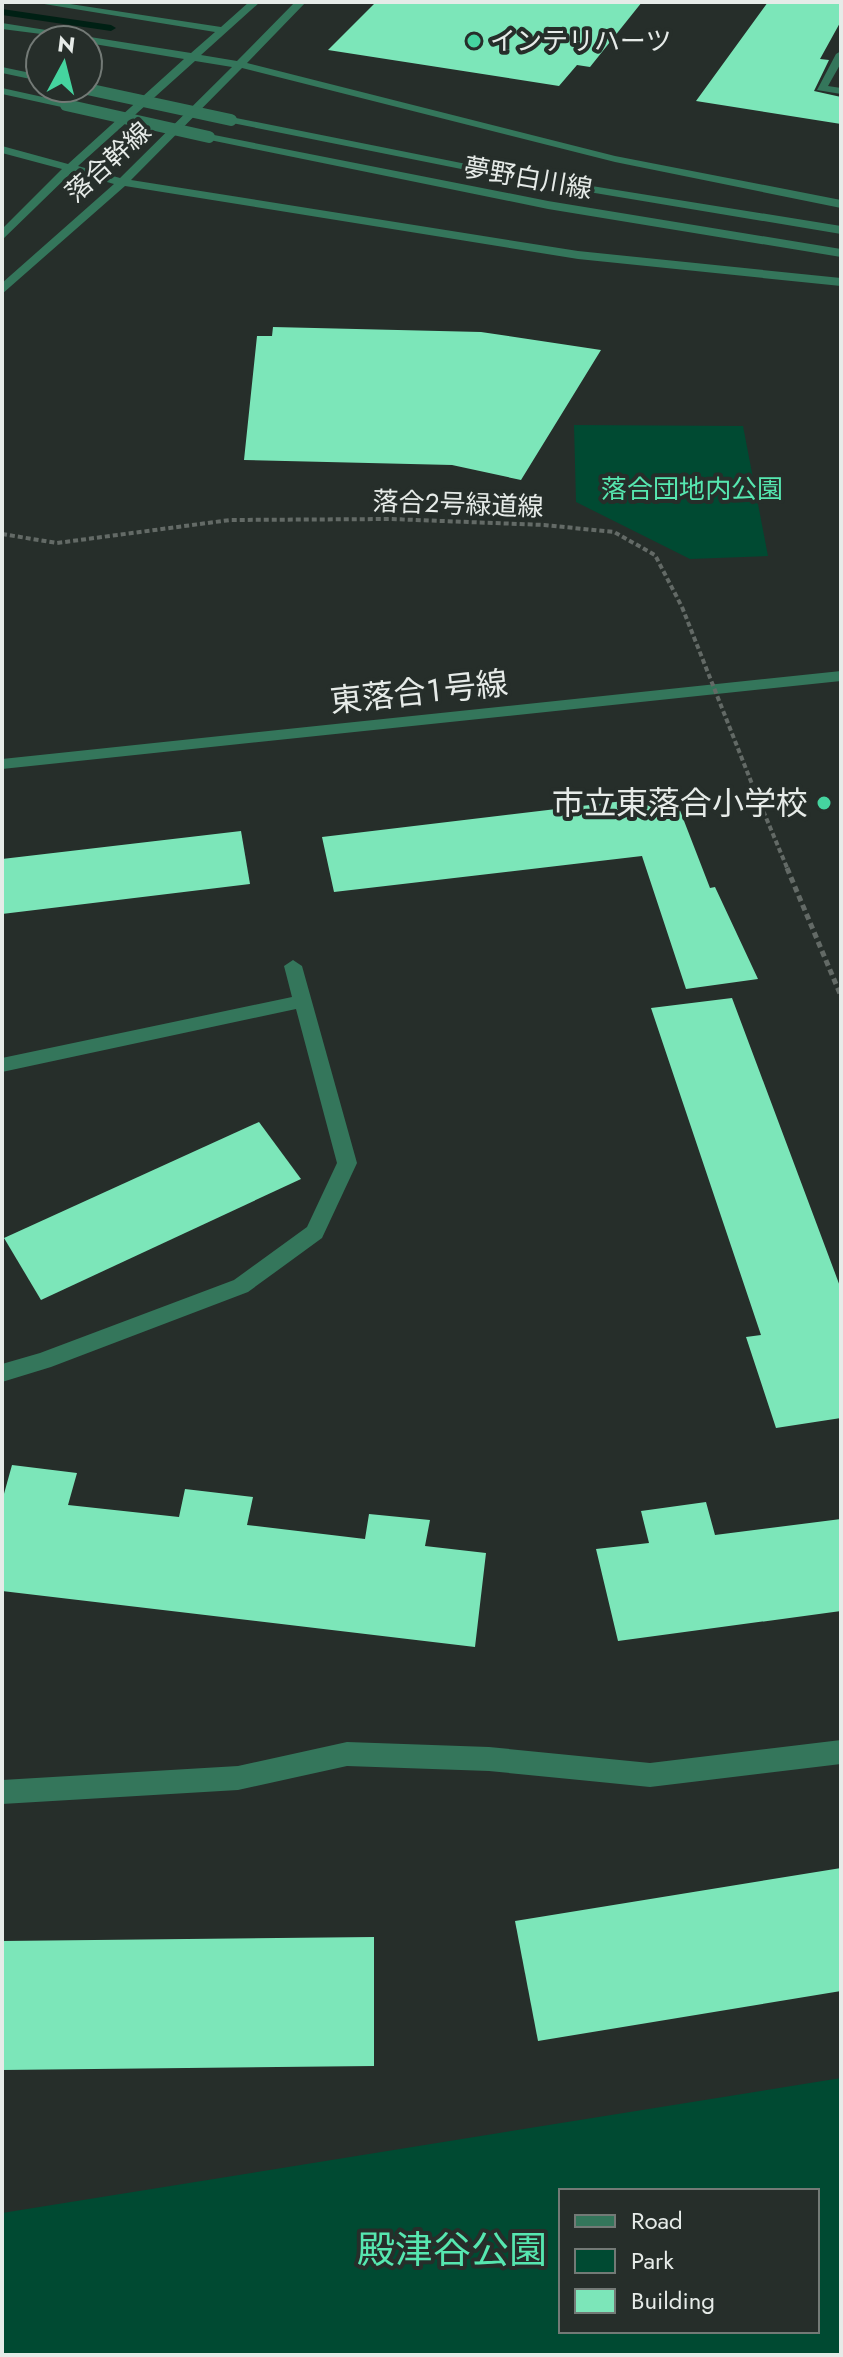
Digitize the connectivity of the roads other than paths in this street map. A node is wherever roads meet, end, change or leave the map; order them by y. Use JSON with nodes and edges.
{"nodes":[{"id":1,"x":37,"y":2,"type":"edge"},
{"id":2,"x":255,"y":2,"type":"edge"},
{"id":3,"x":301,"y":2,"type":"edge"},
{"id":4,"x":2,"y":26,"type":"edge"},
{"id":5,"x":222,"y":30,"type":"junction"},
{"id":6,"x":841,"y":54,"type":"edge"},
{"id":7,"x":193,"y":55,"type":"junction"},
{"id":8,"x":242,"y":65,"type":"junction"},
{"id":9,"x":2,"y":70,"type":"edge"},
{"id":10,"x":24,"y":75,"type":"edge"},
{"id":11,"x":2,"y":91,"type":"edge"},
{"id":12,"x":841,"y":91,"type":"edge"},
{"id":13,"x":104,"y":92,"type":"edge"},
{"id":14,"x":2,"y":149,"type":"edge"},
{"id":15,"x":71,"y":168,"type":"junction"},
{"id":16,"x":121,"y":182,"type":"junction"},
{"id":17,"x":841,"y":204,"type":"edge"},
{"id":18,"x":841,"y":230,"type":"edge"},
{"id":19,"x":2,"y":236,"type":"edge"},
{"id":20,"x":841,"y":253,"type":"edge"},
{"id":21,"x":841,"y":282,"type":"edge"},
{"id":22,"x":2,"y":290,"type":"edge"},
{"id":23,"x":841,"y":676,"type":"edge"},
{"id":24,"x":2,"y":764,"type":"edge"},
{"id":25,"x":293,"y":966,"type":"dead end"},
{"id":26,"x":303,"y":1001,"type":"junction"},
{"id":27,"x":2,"y":1065,"type":"edge"},
{"id":28,"x":2,"y":1373,"type":"edge"},
{"id":29,"x":841,"y":1752,"type":"edge"},
{"id":30,"x":2,"y":1792,"type":"edge"}],
"edges":[{"from":1,"to":5,"type":"street"},
{"from":2,"to":5,"type":"street","name":"落合幹線"},
{"from":3,"to":8,"type":"street","name":"落合幹線"},
{"from":4,"to":7,"type":"street"},
{"from":5,"to":7,"type":"street","name":"落合幹線"},
{"from":6,"to":12,"type":"street"},
{"from":7,"to":8,"type":"street"},
{"from":7,"to":15,"type":"street","name":"落合幹線"},
{"from":8,"to":16,"type":"street","name":"落合幹線"},
{"from":8,"to":17,"type":"street"},
{"from":9,"to":10,"type":"street"},
{"from":11,"to":20,"type":"street","name":"夢野白川線","bridge":true},
{"from":13,"to":18,"type":"street","name":"夢野白川線","bridge":true},
{"from":14,"to":15,"type":"street"},
{"from":15,"to":16,"type":"street"},
{"from":15,"to":19,"type":"street","name":"落合幹線"},
{"from":16,"to":21,"type":"street"},
{"from":16,"to":22,"type":"street","name":"落合幹線"},
{"from":23,"to":24,"type":"street","name":"東落合１号線"},
{"from":25,"to":26,"type":"street"},
{"from":26,"to":27,"type":"street"},
{"from":26,"to":28,"type":"street"},
{"from":29,"to":30,"type":"street"}]}
